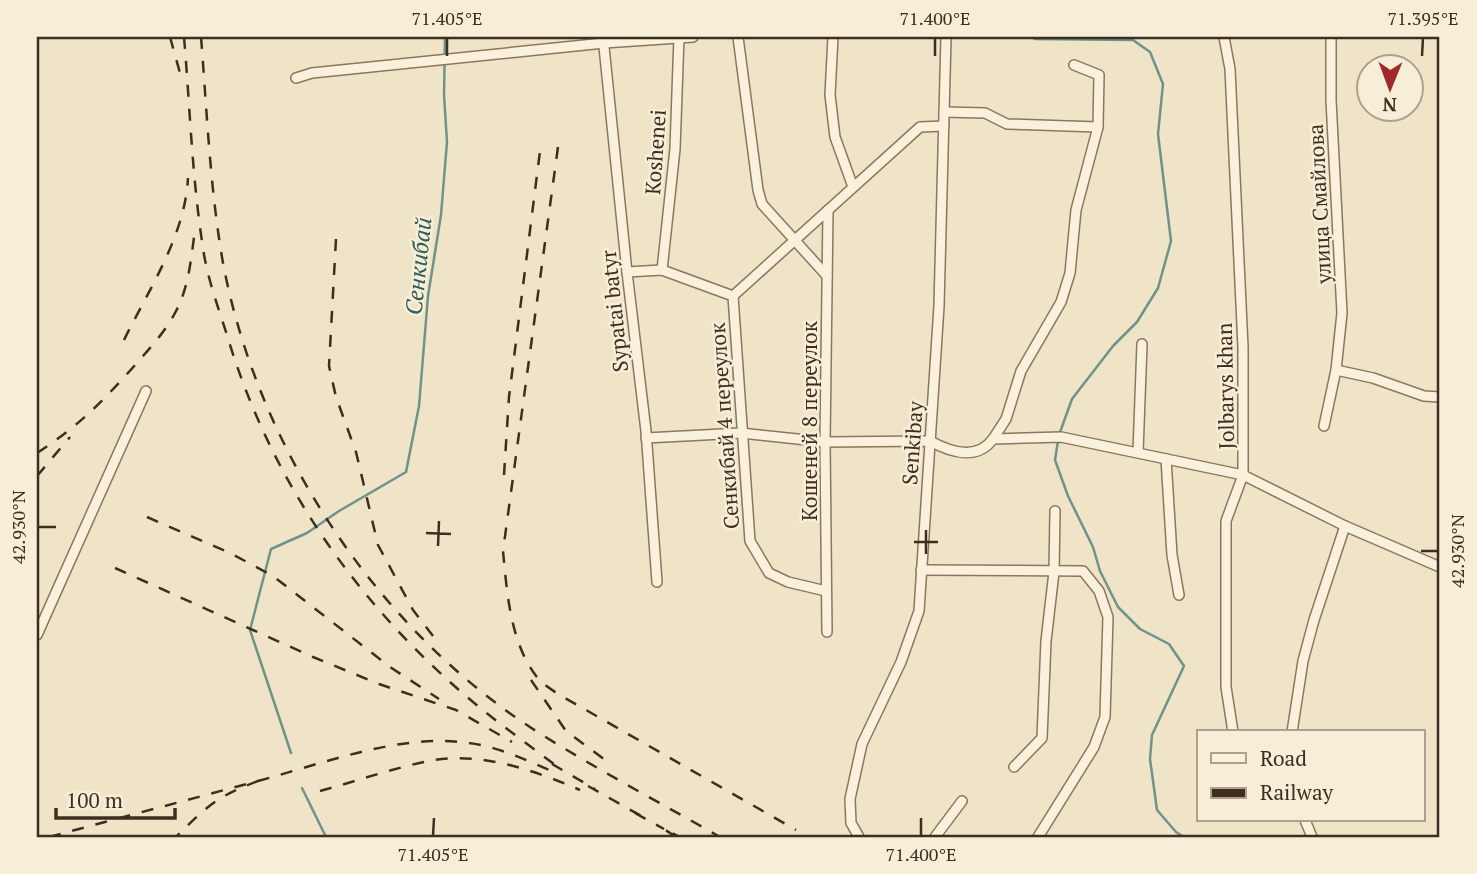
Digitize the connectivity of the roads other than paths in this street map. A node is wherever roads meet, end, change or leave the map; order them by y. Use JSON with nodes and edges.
{"nodes":[{"id":1,"x":678,"y":37,"type":"edge"},
{"id":2,"x":693,"y":37,"type":"edge"},
{"id":3,"x":738,"y":37,"type":"edge"},
{"id":4,"x":827,"y":37,"type":"edge"},
{"id":5,"x":833,"y":37,"type":"edge"},
{"id":6,"x":946,"y":37,"type":"edge"},
{"id":7,"x":1224,"y":37,"type":"edge"},
{"id":8,"x":1331,"y":37,"type":"edge"},
{"id":9,"x":603,"y":40,"type":"edge"},
{"id":10,"x":1074,"y":65,"type":"dead end"},
{"id":11,"x":296,"y":78,"type":"dead end"},
{"id":12,"x":944,"y":112,"type":"junction"},
{"id":13,"x":944,"y":126,"type":"junction"},
{"id":14,"x":1098,"y":127,"type":"junction"},
{"id":15,"x":853,"y":187,"type":"junction"},
{"id":16,"x":828,"y":210,"type":"junction"},
{"id":17,"x":796,"y":239,"type":"junction"},
{"id":18,"x":662,"y":270,"type":"junction"},
{"id":19,"x":626,"y":272,"type":"junction"},
{"id":20,"x":827,"y":276,"type":"junction"},
{"id":21,"x":733,"y":296,"type":"junction"},
{"id":22,"x":1142,"y":344,"type":"dead end"},
{"id":23,"x":1336,"y":370,"type":"junction"},
{"id":24,"x":146,"y":391,"type":"dead end"},
{"id":25,"x":1440,"y":397,"type":"edge"},
{"id":26,"x":1324,"y":426,"type":"dead end"},
{"id":27,"x":741,"y":433,"type":"junction"},
{"id":28,"x":646,"y":438,"type":"junction"},
{"id":29,"x":993,"y":439,"type":"junction"},
{"id":30,"x":930,"y":441,"type":"junction"},
{"id":31,"x":825,"y":442,"type":"junction"},
{"id":32,"x":1138,"y":452,"type":"junction"},
{"id":33,"x":1166,"y":459,"type":"junction"},
{"id":34,"x":1243,"y":475,"type":"junction"},
{"id":35,"x":1055,"y":512,"type":"dead end"},
{"id":36,"x":1345,"y":526,"type":"junction"},
{"id":37,"x":1440,"y":567,"type":"edge"},
{"id":38,"x":921,"y":570,"type":"junction"},
{"id":39,"x":1054,"y":572,"type":"junction"},
{"id":40,"x":657,"y":582,"type":"dead end"},
{"id":41,"x":826,"y":590,"type":"junction"},
{"id":42,"x":1179,"y":595,"type":"dead end"},
{"id":43,"x":827,"y":632,"type":"dead end"},
{"id":44,"x":37,"y":635,"type":"edge"},
{"id":45,"x":1233,"y":730,"type":"edge"},
{"id":46,"x":1293,"y":730,"type":"edge"},
{"id":47,"x":1014,"y":767,"type":"dead end"},
{"id":48,"x":962,"y":801,"type":"dead end"},
{"id":49,"x":859,"y":837,"type":"edge"},
{"id":50,"x":935,"y":837,"type":"edge"},
{"id":51,"x":1038,"y":837,"type":"edge"}],
"edges":[{"from":1,"to":2,"type":"street"},
{"from":1,"to":9,"type":"street"},
{"from":1,"to":18,"type":"street","name":"Koshenei"},
{"from":3,"to":17,"type":"street"},
{"from":4,"to":5,"type":"street"},
{"from":5,"to":15,"type":"street"},
{"from":6,"to":12,"type":"street","name":"Senkibay"},
{"from":7,"to":34,"type":"street","name":"Jolbarys khan"},
{"from":8,"to":23,"type":"street","name":"улица Смайлова"},
{"from":9,"to":11,"type":"street"},
{"from":9,"to":19,"type":"street","name":"Sypatai batyr"},
{"from":10,"to":14,"type":"street"},
{"from":12,"to":13,"type":"street","name":"Senkibay"},
{"from":12,"to":14,"type":"street"},
{"from":13,"to":15,"type":"street","name":"Сенкибай 4 переулок"},
{"from":13,"to":30,"type":"street","name":"Senkibay"},
{"from":14,"to":29,"type":"street"},
{"from":15,"to":16,"type":"street","name":"Сенкибай 4 переулок"},
{"from":16,"to":17,"type":"street","name":"Сенкибай 4 переулок"},
{"from":16,"to":20,"type":"street","name":"Кошеней 8 переулок"},
{"from":17,"to":20,"type":"street"},
{"from":17,"to":21,"type":"street","name":"Сенкибай 4 переулок"},
{"from":18,"to":19,"type":"street","name":"Сенкибай 4 переулок"},
{"from":18,"to":21,"type":"street","name":"Сенкибай 4 переулок"},
{"from":19,"to":28,"type":"street","name":"Sypatai batyr"},
{"from":20,"to":31,"type":"street","name":"Кошеней 8 переулок"},
{"from":21,"to":27,"type":"street","name":"Сенкибай 4 переулок"},
{"from":22,"to":32,"type":"street"},
{"from":23,"to":25,"type":"street"},
{"from":23,"to":26,"type":"street","name":"улица Смайлова"},
{"from":24,"to":44,"type":"street"},
{"from":27,"to":28,"type":"street"},
{"from":27,"to":31,"type":"street"},
{"from":27,"to":41,"type":"street","name":"Сенкибай 4 переулок"},
{"from":28,"to":40,"type":"street","name":"Sypatai batyr"},
{"from":29,"to":30,"type":"street"},
{"from":29,"to":32,"type":"street"},
{"from":30,"to":31,"type":"street"},
{"from":30,"to":38,"type":"street","name":"Senkibay"},
{"from":31,"to":41,"type":"street","name":"Кошеней 8 переулок"},
{"from":32,"to":33,"type":"street"},
{"from":33,"to":34,"type":"street"},
{"from":33,"to":42,"type":"street"},
{"from":34,"to":36,"type":"street"},
{"from":34,"to":45,"type":"street","name":"Jolbarys khan"},
{"from":35,"to":39,"type":"street"},
{"from":36,"to":37,"type":"street"},
{"from":36,"to":46,"type":"street"},
{"from":38,"to":39,"type":"street"},
{"from":38,"to":49,"type":"street","name":"Senkibay"},
{"from":39,"to":47,"type":"street"},
{"from":39,"to":51,"type":"street"},
{"from":41,"to":43,"type":"street","name":"Кошеней 8 переулок"},
{"from":48,"to":50,"type":"street"}]}
